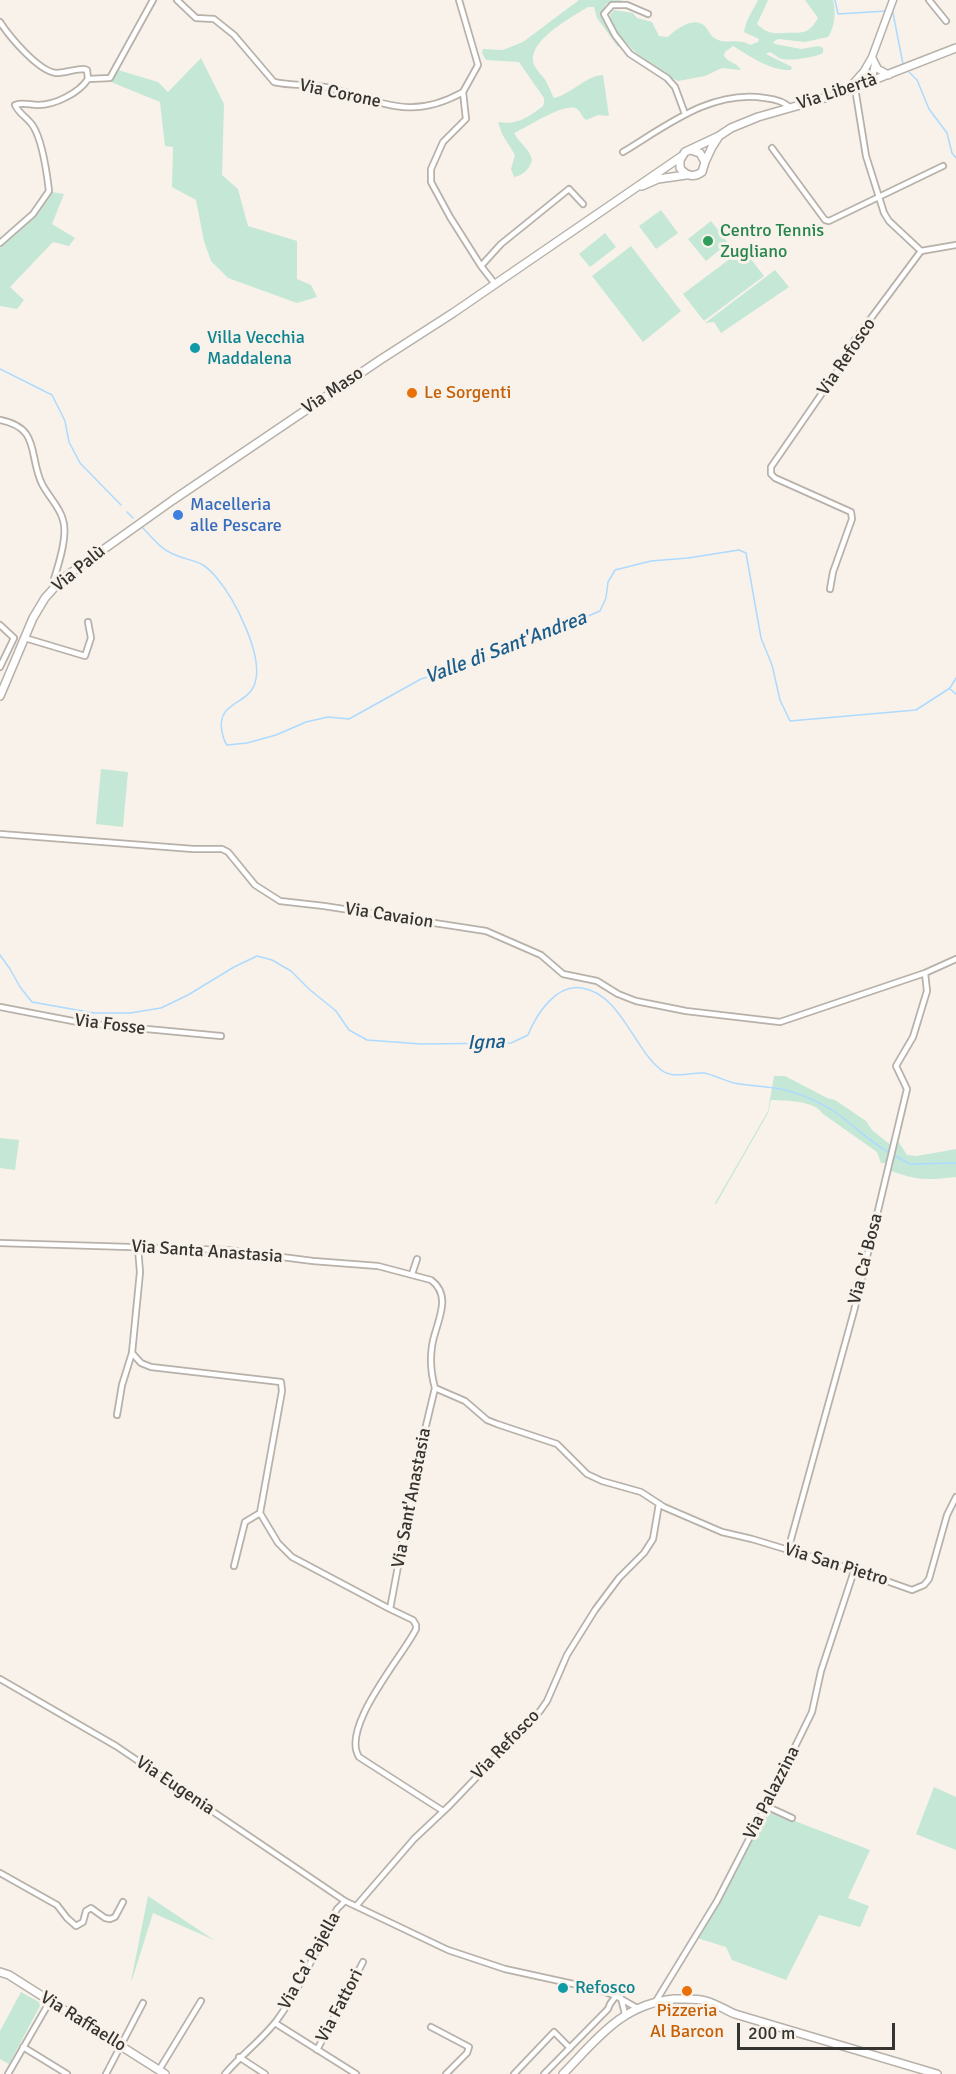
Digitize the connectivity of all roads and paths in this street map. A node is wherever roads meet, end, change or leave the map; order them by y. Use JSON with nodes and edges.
{"nodes":[{"id":1,"x":153,"y":0,"type":"edge"},
{"id":2,"x":177,"y":0,"type":"edge"},
{"id":3,"x":459,"y":0,"type":"edge"},
{"id":4,"x":893,"y":0,"type":"edge"},
{"id":5,"x":929,"y":0,"type":"edge"},
{"id":6,"x":648,"y":15,"type":"dead end"},
{"id":7,"x":946,"y":21,"type":"dead end"},
{"id":8,"x":0,"y":22,"type":"edge"},
{"id":9,"x":956,"y":48,"type":"edge"},
{"id":10,"x":874,"y":61,"type":"junction"},
{"id":11,"x":864,"y":71,"type":"junction"},
{"id":12,"x":889,"y":75,"type":"junction"},
{"id":13,"x":88,"y":79,"type":"junction"},
{"id":14,"x":871,"y":82,"type":"junction"},
{"id":15,"x":855,"y":88,"type":"junction"},
{"id":16,"x":847,"y":91,"type":"junction"},
{"id":17,"x":463,"y":92,"type":"junction"},
{"id":18,"x":790,"y":108,"type":"junction"},
{"id":19,"x":685,"y":114,"type":"junction"},
{"id":20,"x":719,"y":136,"type":"junction"},
{"id":21,"x":772,"y":148,"type":"dead end"},
{"id":22,"x":690,"y":150,"type":"junction"},
{"id":23,"x":623,"y":152,"type":"dead end"},
{"id":24,"x":682,"y":156,"type":"junction"},
{"id":25,"x":705,"y":162,"type":"junction"},
{"id":26,"x":943,"y":166,"type":"dead end"},
{"id":27,"x":686,"y":174,"type":"junction"},
{"id":28,"x":632,"y":191,"type":"junction"},
{"id":29,"x":878,"y":197,"type":"junction"},
{"id":30,"x":583,"y":204,"type":"dead end"},
{"id":31,"x":0,"y":243,"type":"edge"},
{"id":32,"x":956,"y":245,"type":"edge"},
{"id":33,"x":921,"y":251,"type":"junction"},
{"id":34,"x":481,"y":266,"type":"junction"},
{"id":35,"x":495,"y":284,"type":"junction"},
{"id":36,"x":0,"y":420,"type":"edge"},
{"id":37,"x":173,"y":500,"type":"joint"},
{"id":38,"x":57,"y":584,"type":"junction"},
{"id":39,"x":830,"y":589,"type":"dead end"},
{"id":40,"x":88,"y":622,"type":"dead end"},
{"id":41,"x":0,"y":625,"type":"edge"},
{"id":42,"x":25,"y":638,"type":"junction"},
{"id":43,"x":0,"y":667,"type":"edge"},
{"id":44,"x":6,"y":676,"type":"edge"},
{"id":45,"x":0,"y":696,"type":"edge"},
{"id":46,"x":0,"y":834,"type":"edge"},
{"id":47,"x":956,"y":959,"type":"edge"},
{"id":48,"x":925,"y":973,"type":"junction"},
{"id":49,"x":0,"y":1007,"type":"edge"},
{"id":50,"x":221,"y":1036,"type":"dead end"},
{"id":51,"x":0,"y":1243,"type":"edge"},
{"id":52,"x":138,"y":1248,"type":"junction"},
{"id":53,"x":417,"y":1259,"type":"dead end"},
{"id":54,"x":412,"y":1274,"type":"junction"},
{"id":55,"x":132,"y":1353,"type":"junction"},
{"id":56,"x":435,"y":1388,"type":"junction"},
{"id":57,"x":117,"y":1415,"type":"dead end"},
{"id":58,"x":956,"y":1497,"type":"edge"},
{"id":59,"x":659,"y":1504,"type":"junction"},
{"id":60,"x":260,"y":1513,"type":"junction"},
{"id":61,"x":788,"y":1550,"type":"junction"},
{"id":62,"x":234,"y":1566,"type":"dead end"},
{"id":63,"x":854,"y":1571,"type":"junction"},
{"id":64,"x":390,"y":1609,"type":"junction"},
{"id":65,"x":0,"y":1679,"type":"edge"},
{"id":66,"x":766,"y":1806,"type":"junction"},
{"id":67,"x":443,"y":1811,"type":"junction"},
{"id":68,"x":792,"y":1818,"type":"dead end"},
{"id":69,"x":0,"y":1873,"type":"edge"},
{"id":70,"x":345,"y":1901,"type":"junction"},
{"id":71,"x":123,"y":1902,"type":"dead end"},
{"id":72,"x":357,"y":1905,"type":"junction"},
{"id":73,"x":363,"y":1962,"type":"dead end"},
{"id":74,"x":0,"y":1972,"type":"edge"},
{"id":75,"x":619,"y":1997,"type":"junction"},
{"id":76,"x":50,"y":2001,"type":"junction"},
{"id":77,"x":201,"y":2001,"type":"dead end"},
{"id":78,"x":656,"y":2001,"type":"junction"},
{"id":79,"x":143,"y":2003,"type":"dead end"},
{"id":80,"x":637,"y":2008,"type":"junction"},
{"id":81,"x":625,"y":2014,"type":"junction"},
{"id":82,"x":275,"y":2023,"type":"junction"},
{"id":83,"x":431,"y":2027,"type":"dead end"},
{"id":84,"x":120,"y":2046,"type":"junction"},
{"id":85,"x":23,"y":2047,"type":"junction"},
{"id":86,"x":570,"y":2048,"type":"junction"},
{"id":87,"x":317,"y":2050,"type":"junction"},
{"id":88,"x":239,"y":2057,"type":"junction"},
{"id":89,"x":60,"y":2072,"type":"edge"},
{"id":90,"x":162,"y":2072,"type":"edge"},
{"id":91,"x":8,"y":2074,"type":"edge"},
{"id":92,"x":67,"y":2074,"type":"edge"},
{"id":93,"x":106,"y":2074,"type":"edge"},
{"id":94,"x":225,"y":2074,"type":"edge"},
{"id":95,"x":265,"y":2074,"type":"edge"},
{"id":96,"x":356,"y":2074,"type":"edge"},
{"id":97,"x":446,"y":2074,"type":"edge"},
{"id":98,"x":514,"y":2074,"type":"edge"},
{"id":99,"x":544,"y":2074,"type":"edge"},
{"id":100,"x":563,"y":2074,"type":"edge"},
{"id":101,"x":937,"y":2074,"type":"edge"}],
"edges":[{"from":1,"to":13,"type":"street"},
{"from":2,"to":17,"type":"street","name":"Via Corone"},
{"from":3,"to":17,"type":"street"},
{"from":4,"to":10,"type":"street"},
{"from":5,"to":7,"type":"street"},
{"from":6,"to":19,"type":"street"},
{"from":8,"to":13,"type":"street"},
{"from":9,"to":12,"type":"main road","name":"Via Libertà"},
{"from":10,"to":11,"type":"street"},
{"from":10,"to":12,"type":"street"},
{"from":10,"to":14,"type":"street"},
{"from":11,"to":14,"type":"street"},
{"from":11,"to":16,"type":"street"},
{"from":12,"to":14,"type":"main road","name":"Via Libertà"},
{"from":13,"to":31,"type":"street"},
{"from":14,"to":15,"type":"main road","name":"Via Libertà"},
{"from":15,"to":16,"type":"main road","name":"Via Libertà"},
{"from":15,"to":29,"type":"street"},
{"from":16,"to":18,"type":"main road","name":"Via Libertà"},
{"from":17,"to":34,"type":"street"},
{"from":18,"to":19,"type":"street"},
{"from":18,"to":20,"type":"main road","name":"Via Libertà"},
{"from":19,"to":23,"type":"street"},
{"from":20,"to":22,"type":"main road","name":"Via Libertà"},
{"from":20,"to":25,"type":"main road"},
{"from":21,"to":29,"type":"street"},
{"from":22,"to":24,"type":"main road"},
{"from":22,"to":25,"type":"main road"},
{"from":24,"to":27,"type":"main road"},
{"from":24,"to":28,"type":"main road"},
{"from":25,"to":27,"type":"main road"},
{"from":26,"to":29,"type":"street"},
{"from":27,"to":28,"type":"main road"},
{"from":28,"to":35,"type":"main road","name":"Via Maso"},
{"from":29,"to":33,"type":"street"},
{"from":30,"to":34,"type":"street"},
{"from":32,"to":33,"type":"street"},
{"from":33,"to":39,"type":"street","name":"Via Refosco"},
{"from":34,"to":35,"type":"street"},
{"from":35,"to":37,"type":"main road","name":"Via Maso"},
{"from":36,"to":38,"type":"street"},
{"from":37,"to":38,"type":"main road","name":"Via Palù"},
{"from":38,"to":42,"type":"main road","name":"Via Palù"},
{"from":40,"to":42,"type":"street"},
{"from":41,"to":43,"type":"street"},
{"from":42,"to":44,"type":"main road","name":"Via Palù"},
{"from":43,"to":44,"type":"street"},
{"from":44,"to":45,"type":"main road","name":"Via Palù"},
{"from":46,"to":48,"type":"street","name":"Via Cavaion"},
{"from":47,"to":48,"type":"street"},
{"from":48,"to":61,"type":"street","name":"Via Ca' Bosa"},
{"from":49,"to":50,"type":"street","name":"Via Fosse"},
{"from":51,"to":52,"type":"street","name":"Via Santa Anastasia"},
{"from":52,"to":54,"type":"street","name":"Via Santa Anastasia"},
{"from":52,"to":55,"type":"street"},
{"from":53,"to":54,"type":"street"},
{"from":54,"to":56,"type":"street","name":"Via Santa Anastasia"},
{"from":55,"to":57,"type":"street"},
{"from":55,"to":60,"type":"street"},
{"from":56,"to":59,"type":"street"},
{"from":56,"to":64,"type":"street","name":"Via Sant'Anastasia"},
{"from":58,"to":63,"type":"street","name":"Via San Pietro"},
{"from":59,"to":61,"type":"street","name":"Via San Pietro"},
{"from":59,"to":67,"type":"street","name":"Via Refosco"},
{"from":60,"to":62,"type":"street"},
{"from":60,"to":64,"type":"street"},
{"from":61,"to":63,"type":"street","name":"Via San Pietro"},
{"from":63,"to":66,"type":"street","name":"Via Palazzina"},
{"from":64,"to":67,"type":"street"},
{"from":65,"to":70,"type":"street","name":"Via Eugenia"},
{"from":66,"to":68,"type":"street"},
{"from":66,"to":78,"type":"street","name":"Via Palazzina"},
{"from":67,"to":72,"type":"street","name":"Via Refosco"},
{"from":69,"to":71,"type":"street"},
{"from":70,"to":72,"type":"street"},
{"from":70,"to":82,"type":"street","name":"Via Ca' Pajella"},
{"from":72,"to":75,"type":"street"},
{"from":73,"to":87,"type":"street","name":"Via Fattori"},
{"from":74,"to":76,"type":"main road","name":"Via Raffaello"},
{"from":75,"to":80,"type":"street"},
{"from":75,"to":81,"type":"street"},
{"from":75,"to":86,"type":"street"},
{"from":76,"to":84,"type":"main road","name":"Via Raffaello"},
{"from":76,"to":85,"type":"street"},
{"from":77,"to":90,"type":"street"},
{"from":78,"to":80,"type":"main road"},
{"from":78,"to":101,"type":"main road"},
{"from":79,"to":84,"type":"street"},
{"from":80,"to":81,"type":"main road"},
{"from":81,"to":100,"type":"main road"},
{"from":82,"to":87,"type":"street"},
{"from":82,"to":88,"type":"street","name":"Via Ca' Pajella"},
{"from":83,"to":97,"type":"street"},
{"from":84,"to":90,"type":"main road","name":"Via Raffaello"},
{"from":84,"to":93,"type":"street"},
{"from":85,"to":89,"type":"street"},
{"from":85,"to":91,"type":"street"},
{"from":86,"to":98,"type":"street"},
{"from":86,"to":99,"type":"street"},
{"from":87,"to":96,"type":"street"},
{"from":88,"to":94,"type":"street","name":"Via Ca' Pajella"},
{"from":88,"to":95,"type":"street"},
{"from":89,"to":92,"type":"street"}]}
